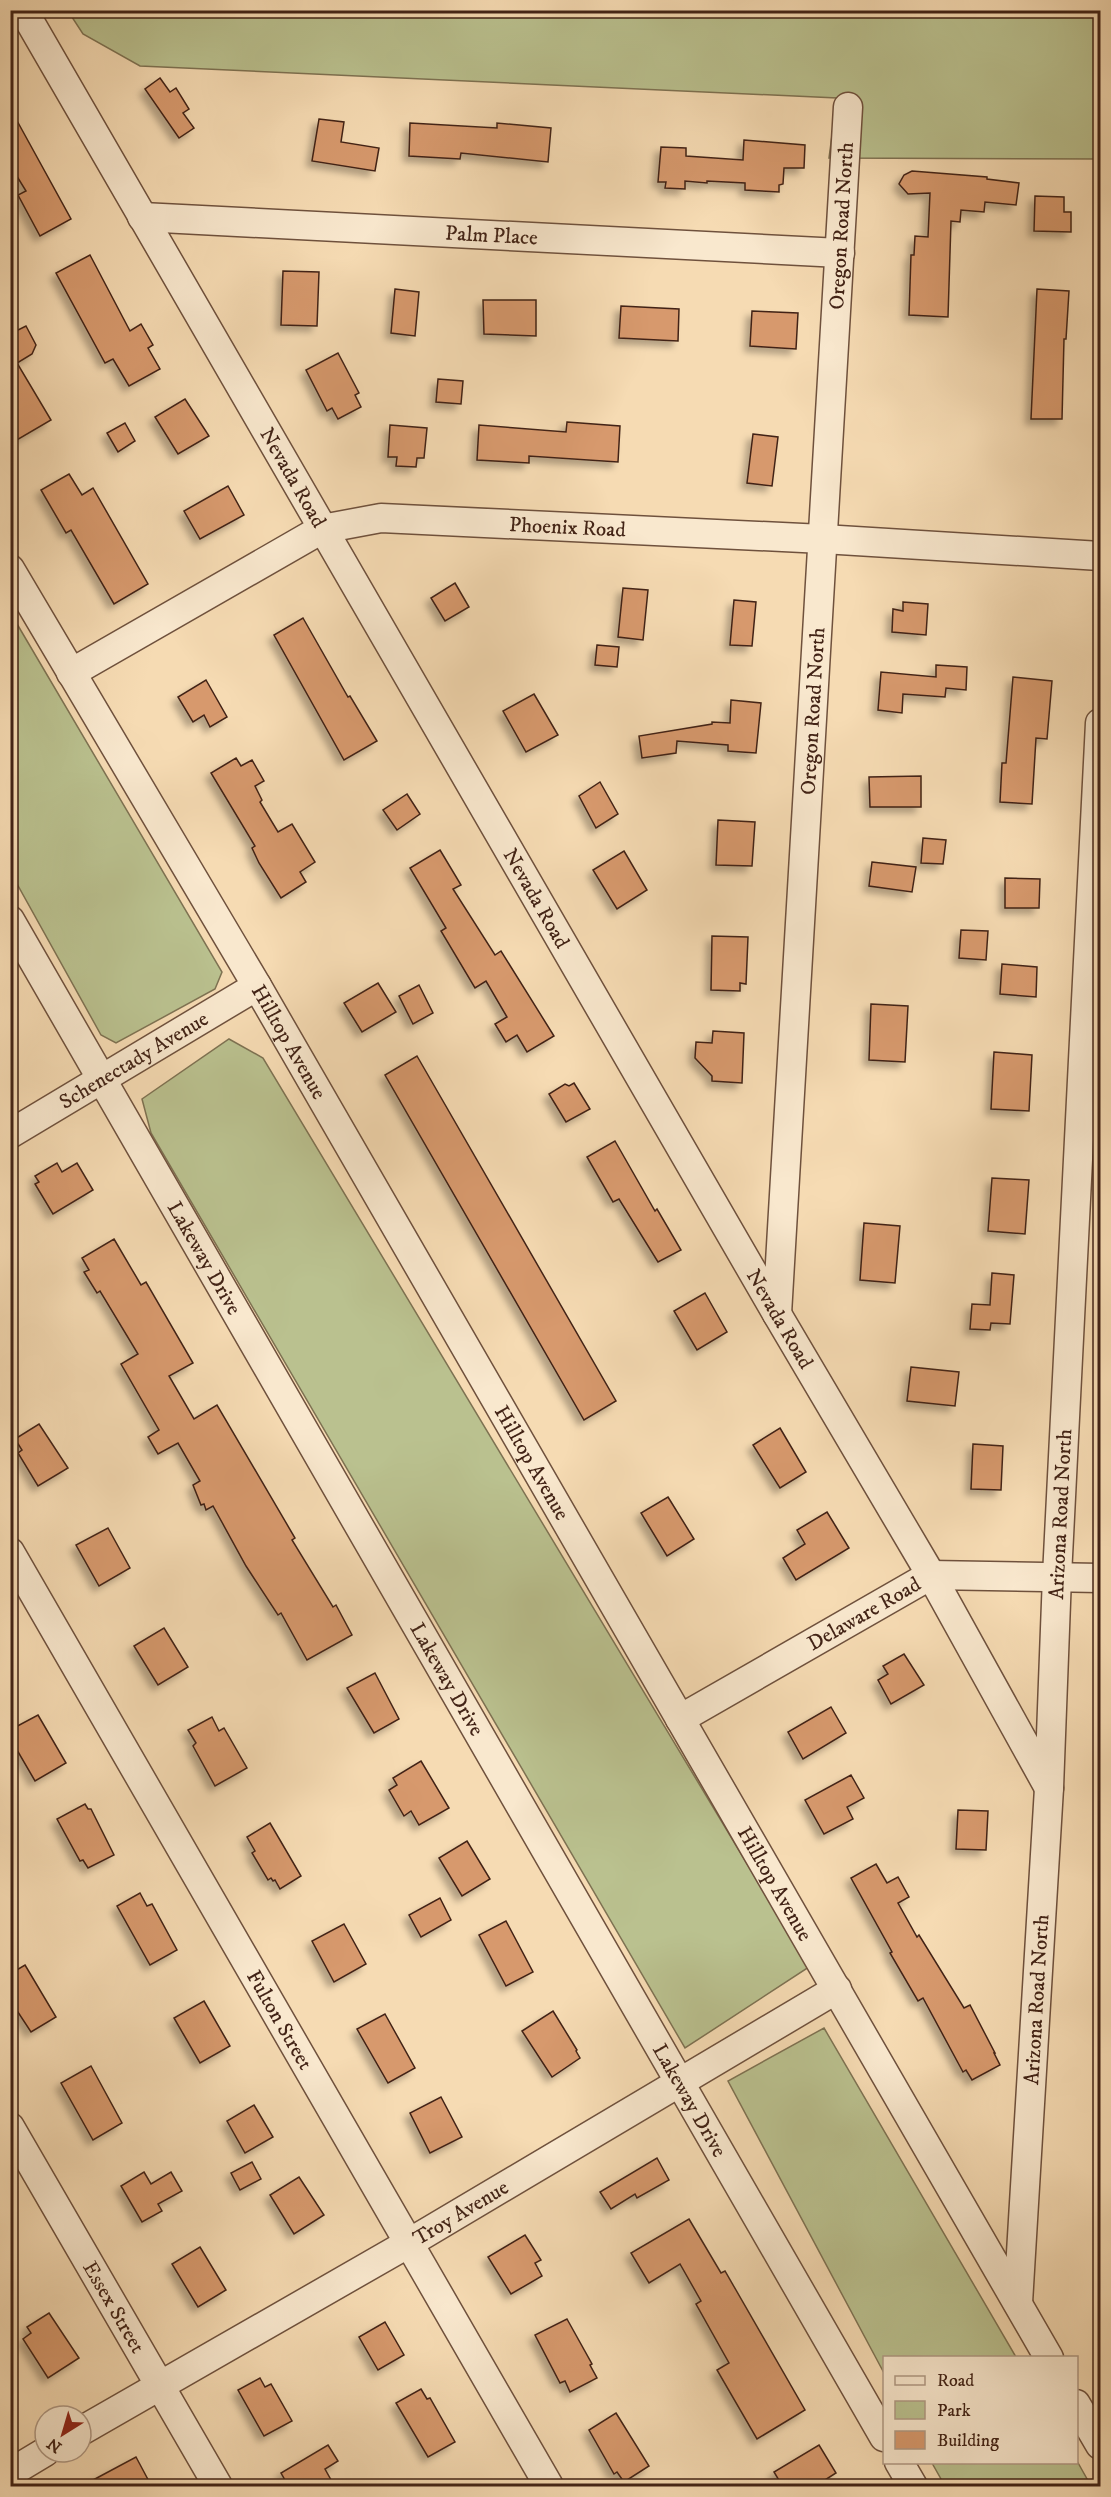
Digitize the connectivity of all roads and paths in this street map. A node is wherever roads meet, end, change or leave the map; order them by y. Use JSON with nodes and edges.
{"nodes":[{"id":1,"x":23,"y":10,"type":"edge"},
{"id":2,"x":848,"y":107,"type":"dead end"},
{"id":3,"x":142,"y":217,"type":"junction"},
{"id":4,"x":840,"y":253,"type":"junction"},
{"id":5,"x":322,"y":529,"type":"junction"},
{"id":6,"x":823,"y":539,"type":"junction"},
{"id":7,"x":1101,"y":556,"type":"edge"},
{"id":8,"x":10,"y":569,"type":"edge"},
{"id":9,"x":71,"y":673,"type":"junction"},
{"id":10,"x":1101,"y":723,"type":"edge"},
{"id":11,"x":10,"y":920,"type":"edge"},
{"id":12,"x":257,"y":986,"type":"junction"},
{"id":13,"x":102,"y":1080,"type":"junction"},
{"id":14,"x":10,"y":1134,"type":"edge"},
{"id":15,"x":777,"y":1314,"type":"junction"},
{"id":16,"x":10,"y":1552,"type":"edge"},
{"id":17,"x":931,"y":1575,"type":"junction"},
{"id":18,"x":1057,"y":1576,"type":"junction"},
{"id":19,"x":1101,"y":1578,"type":"edge"},
{"id":20,"x":680,"y":1719,"type":"junction"},
{"id":21,"x":1049,"y":1788,"type":"junction"},
{"id":22,"x":837,"y":1989,"type":"junction"},
{"id":23,"x":681,"y":2083,"type":"junction"},
{"id":24,"x":10,"y":2127,"type":"edge"},
{"id":25,"x":409,"y":2243,"type":"junction"},
{"id":26,"x":1018,"y":2303,"type":"junction"},
{"id":27,"x":1048,"y":2356,"type":"edge"},
{"id":28,"x":159,"y":2385,"type":"junction"},
{"id":29,"x":1078,"y":2406,"type":"edge"},
{"id":30,"x":93,"y":2424,"type":"edge"},
{"id":31,"x":883,"y":2434,"type":"edge"},
{"id":32,"x":1101,"y":2445,"type":"edge"},
{"id":33,"x":33,"y":2459,"type":"edge"},
{"id":34,"x":900,"y":2464,"type":"edge"},
{"id":35,"x":10,"y":2473,"type":"edge"},
{"id":36,"x":218,"y":2487,"type":"edge"},
{"id":37,"x":549,"y":2487,"type":"edge"},
{"id":38,"x":913,"y":2487,"type":"edge"}],
"edges":[{"from":1,"to":3,"type":"street","name":"Nevada Road"},
{"from":2,"to":4,"type":"street","name":"Oregon Road North"},
{"from":3,"to":4,"type":"street","name":"Palm Place"},
{"from":3,"to":5,"type":"street","name":"Nevada Road"},
{"from":4,"to":6,"type":"street","name":"Oregon Road North"},
{"from":5,"to":6,"type":"street","name":"Phoenix Road"},
{"from":5,"to":9,"type":"street","name":"Phoenix Road"},
{"from":5,"to":15,"type":"street","name":"Nevada Road"},
{"from":6,"to":7,"type":"street","name":"Phoenix Road"},
{"from":6,"to":15,"type":"street","name":"Oregon Road North"},
{"from":8,"to":9,"type":"street","name":"Hilltop Avenue"},
{"from":9,"to":12,"type":"street","name":"Hilltop Avenue"},
{"from":10,"to":18,"type":"street","name":"Arizona Road North"},
{"from":11,"to":13,"type":"street","name":"Lakeway Drive"},
{"from":12,"to":13,"type":"street","name":"Schenectady Avenue"},
{"from":12,"to":20,"type":"street","name":"Hilltop Avenue"},
{"from":13,"to":14,"type":"street","name":"Schenectady Avenue"},
{"from":13,"to":23,"type":"street","name":"Lakeway Drive"},
{"from":15,"to":17,"type":"street","name":"Nevada Road"},
{"from":16,"to":25,"type":"street","name":"Fulton Street"},
{"from":17,"to":18,"type":"street","name":"Delaware Road"},
{"from":17,"to":20,"type":"street","name":"Delaware Road"},
{"from":17,"to":21,"type":"street","name":"Nevada Road"},
{"from":18,"to":19,"type":"street","name":"Delaware Road"},
{"from":18,"to":21,"type":"street","name":"Arizona Road North"},
{"from":20,"to":22,"type":"street","name":"Hilltop Avenue"},
{"from":21,"to":26,"type":"street","name":"Arizona Road North"},
{"from":22,"to":23,"type":"street","name":"Troy Avenue"},
{"from":22,"to":26,"type":"street","name":"Hilltop Avenue"},
{"from":23,"to":25,"type":"street","name":"Troy Avenue"},
{"from":23,"to":31,"type":"street","name":"Lakeway Drive"},
{"from":24,"to":28,"type":"street","name":"Essex Street"},
{"from":25,"to":28,"type":"street","name":"Troy Avenue"},
{"from":25,"to":37,"type":"street","name":"Fulton Street"},
{"from":26,"to":27,"type":"street","name":"Hilltop Avenue"},
{"from":28,"to":30,"type":"street","name":"Troy Avenue"},
{"from":28,"to":36,"type":"street","name":"Essex Street"},
{"from":29,"to":32,"type":"street"},
{"from":33,"to":35,"type":"street"},
{"from":34,"to":38,"type":"street"}]}
